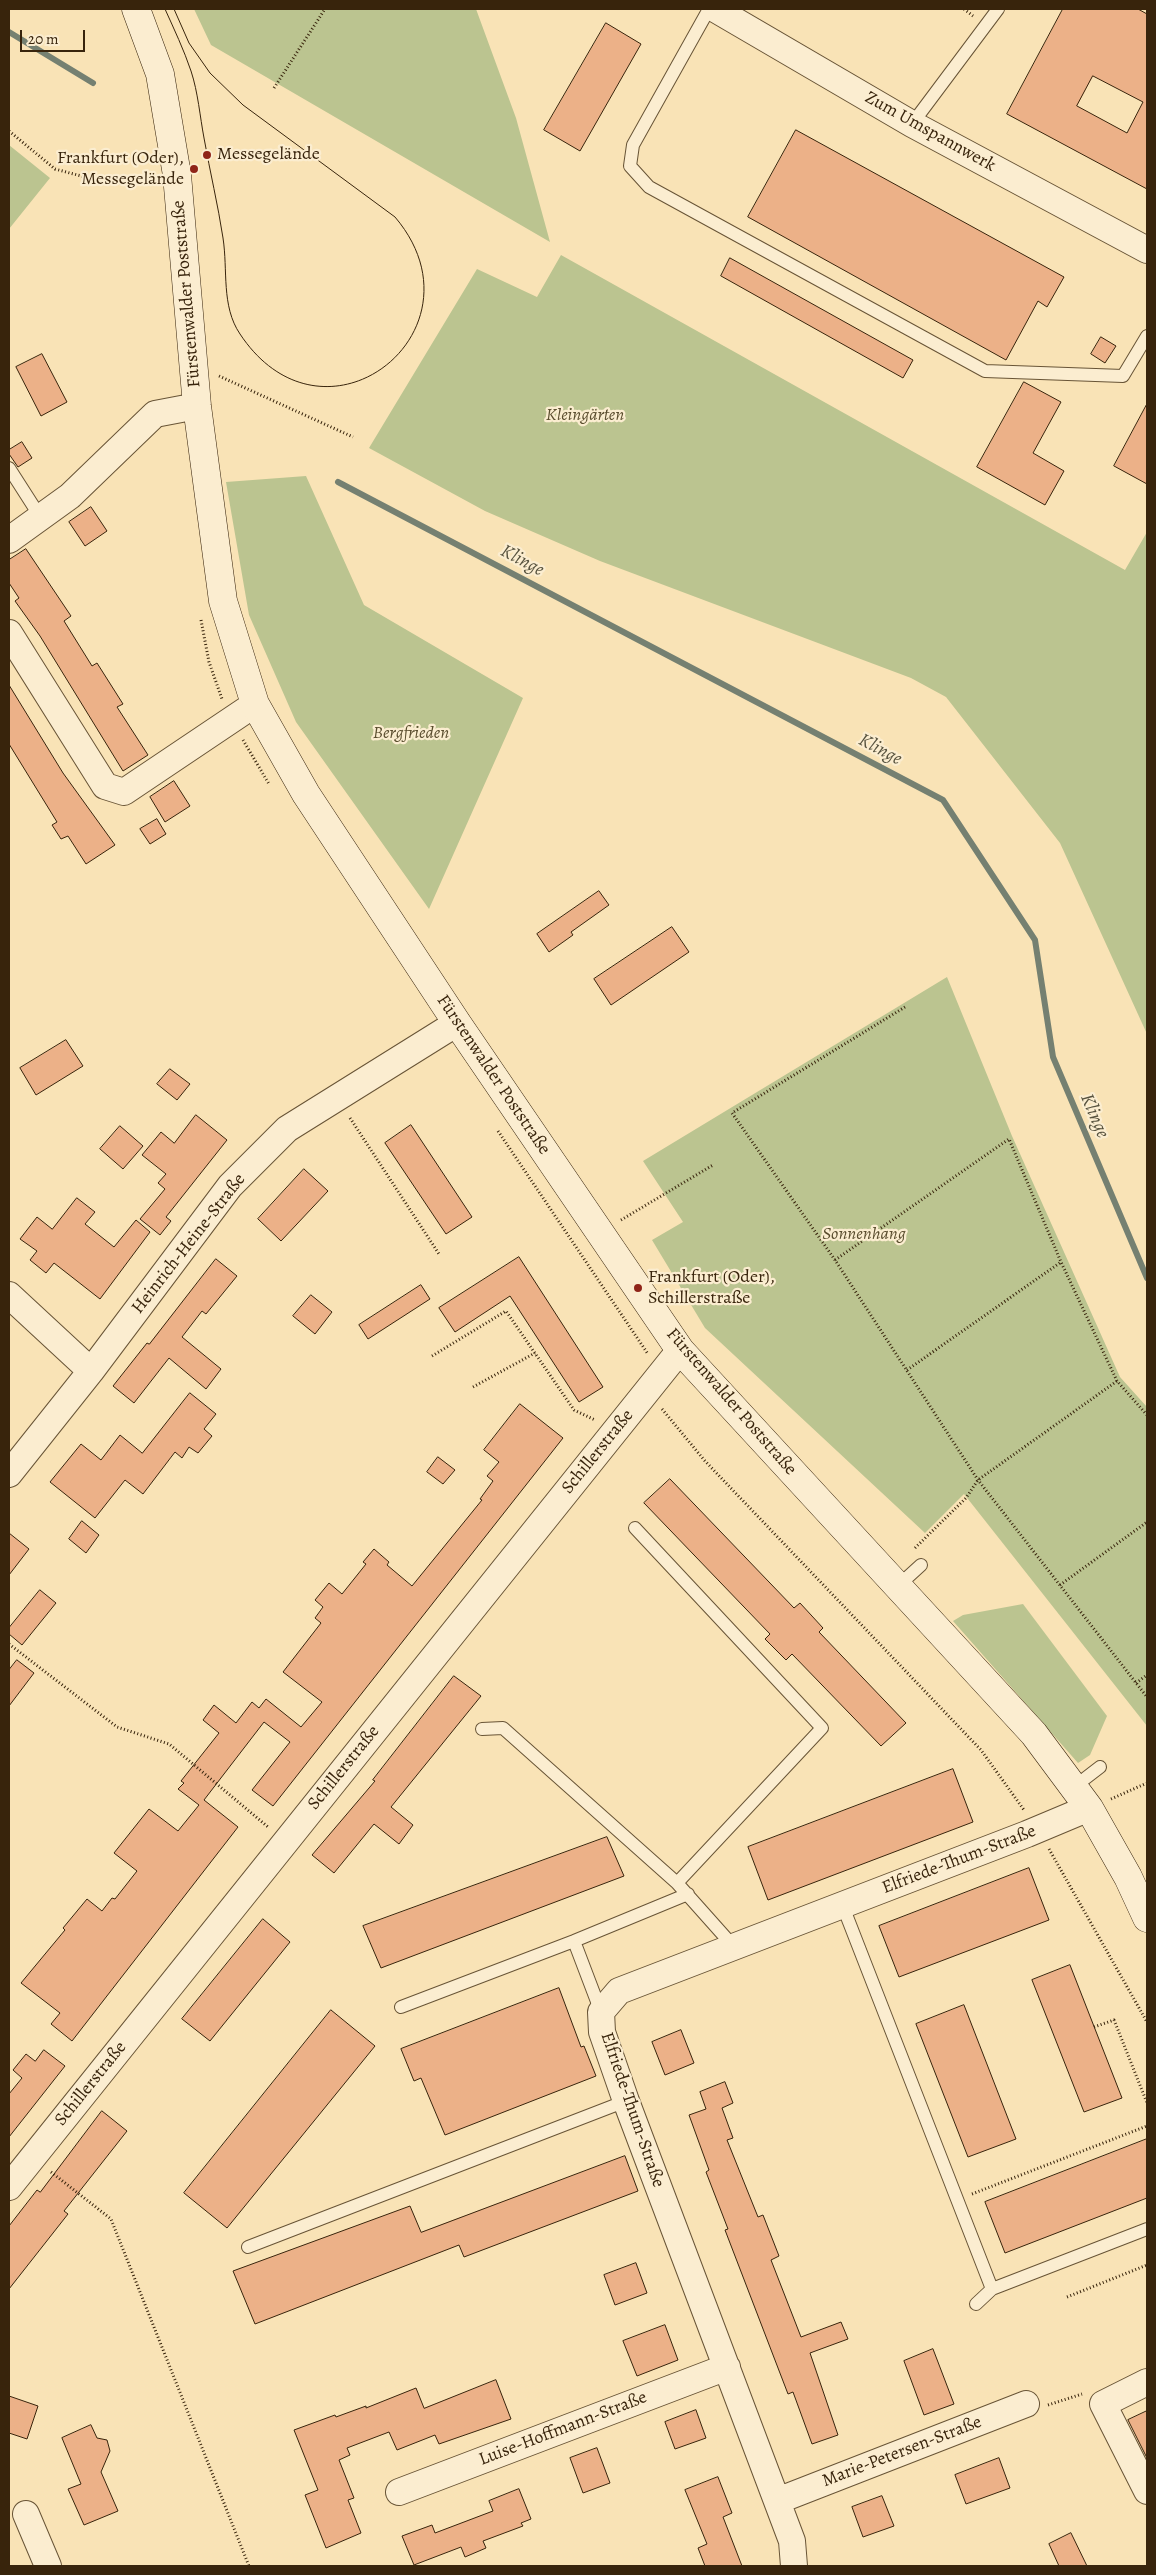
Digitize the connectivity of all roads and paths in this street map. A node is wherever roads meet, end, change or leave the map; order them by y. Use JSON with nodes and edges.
{"nodes":[{"id":1,"x":136,"y":9,"type":"edge"},
{"id":2,"x":325,"y":9,"type":"edge"},
{"id":3,"x":709,"y":9,"type":"edge"},
{"id":4,"x":715,"y":9,"type":"edge"},
{"id":5,"x":998,"y":9,"type":"edge"},
{"id":6,"x":274,"y":88,"type":"dead end"},
{"id":7,"x":912,"y":124,"type":"junction"},
{"id":8,"x":9,"y":131,"type":"edge"},
{"id":9,"x":150,"y":174,"type":"dead end"},
{"id":10,"x":177,"y":175,"type":"junction"},
{"id":11,"x":151,"y":182,"type":"junction"},
{"id":12,"x":152,"y":192,"type":"dead end"},
{"id":13,"x":1147,"y":250,"type":"edge"},
{"id":14,"x":1147,"y":336,"type":"edge"},
{"id":15,"x":193,"y":365,"type":"junction"},
{"id":16,"x":197,"y":406,"type":"junction"},
{"id":17,"x":353,"y":438,"type":"dead end"},
{"id":18,"x":9,"y":468,"type":"edge"},
{"id":19,"x":41,"y":518,"type":"junction"},
{"id":20,"x":9,"y":540,"type":"edge"},
{"id":21,"x":201,"y":617,"type":"dead end"},
{"id":22,"x":9,"y":634,"type":"edge"},
{"id":23,"x":255,"y":704,"type":"junction"},
{"id":24,"x":232,"y":720,"type":"junction"},
{"id":25,"x":270,"y":786,"type":"dead end"},
{"id":26,"x":905,"y":1007,"type":"dead end"},
{"id":27,"x":457,"y":1023,"type":"junction"},
{"id":28,"x":337,"y":1098,"type":"junction"},
{"id":29,"x":497,"y":1129,"type":"dead end"},
{"id":30,"x":713,"y":1164,"type":"dead end"},
{"id":31,"x":626,"y":1217,"type":"dead end"},
{"id":32,"x":439,"y":1254,"type":"dead end"},
{"id":33,"x":835,"y":1260,"type":"junction"},
{"id":34,"x":1061,"y":1262,"type":"junction"},
{"id":35,"x":9,"y":1294,"type":"edge"},
{"id":36,"x":680,"y":1350,"type":"junction"},
{"id":37,"x":535,"y":1353,"type":"junction"},
{"id":38,"x":432,"y":1356,"type":"dead end"},
{"id":39,"x":907,"y":1370,"type":"junction"},
{"id":40,"x":91,"y":1371,"type":"junction"},
{"id":41,"x":663,"y":1371,"type":"junction"},
{"id":42,"x":1117,"y":1380,"type":"junction"},
{"id":43,"x":473,"y":1388,"type":"dead end"},
{"id":44,"x":647,"y":1391,"type":"junction"},
{"id":45,"x":1147,"y":1415,"type":"edge"},
{"id":46,"x":616,"y":1430,"type":"junction"},
{"id":47,"x":9,"y":1474,"type":"edge"},
{"id":48,"x":978,"y":1480,"type":"junction"},
{"id":49,"x":1147,"y":1522,"type":"edge"},
{"id":50,"x":635,"y":1528,"type":"dead end"},
{"id":51,"x":910,"y":1575,"type":"junction"},
{"id":52,"x":1060,"y":1585,"type":"junction"},
{"id":53,"x":9,"y":1644,"type":"edge"},
{"id":54,"x":1147,"y":1675,"type":"edge"},
{"id":55,"x":1136,"y":1683,"type":"junction"},
{"id":56,"x":1147,"y":1697,"type":"edge"},
{"id":57,"x":482,"y":1730,"type":"dead end"},
{"id":58,"x":1100,"y":1767,"type":"dead end"},
{"id":59,"x":1147,"y":1783,"type":"edge"},
{"id":60,"x":1082,"y":1798,"type":"junction"},
{"id":61,"x":1038,"y":1829,"type":"junction"},
{"id":62,"x":286,"y":1841,"type":"junction"},
{"id":63,"x":677,"y":1883,"type":"junction"},
{"id":64,"x":688,"y":1894,"type":"junction"},
{"id":65,"x":842,"y":1904,"type":"junction"},
{"id":66,"x":1147,"y":1918,"type":"edge"},
{"id":67,"x":574,"y":1941,"type":"junction"},
{"id":68,"x":734,"y":1947,"type":"junction"},
{"id":69,"x":401,"y":2007,"type":"dead end"},
{"id":70,"x":601,"y":2012,"type":"junction"},
{"id":71,"x":1147,"y":2022,"type":"edge"},
{"id":72,"x":1094,"y":2027,"type":"dead end"},
{"id":73,"x":626,"y":2101,"type":"junction"},
{"id":74,"x":1147,"y":2103,"type":"edge"},
{"id":75,"x":1147,"y":2126,"type":"edge"},
{"id":76,"x":32,"y":2158,"type":"junction"},
{"id":77,"x":9,"y":2187,"type":"edge"},
{"id":78,"x":957,"y":2199,"type":"junction"},
{"id":79,"x":1147,"y":2229,"type":"edge"},
{"id":80,"x":248,"y":2247,"type":"dead end"},
{"id":81,"x":1147,"y":2265,"type":"edge"},
{"id":82,"x":992,"y":2289,"type":"junction"},
{"id":83,"x":1067,"y":2297,"type":"dead end"},
{"id":84,"x":976,"y":2304,"type":"dead end"},
{"id":85,"x":727,"y":2367,"type":"junction"},
{"id":86,"x":1147,"y":2382,"type":"edge"},
{"id":87,"x":1026,"y":2404,"type":"joint"},
{"id":88,"x":1103,"y":2404,"type":"junction"},
{"id":89,"x":1147,"y":2491,"type":"edge"},
{"id":90,"x":399,"y":2492,"type":"dead end"},
{"id":91,"x":777,"y":2501,"type":"junction"},
{"id":92,"x":26,"y":2514,"type":"dead end"},
{"id":93,"x":48,"y":2566,"type":"edge"},
{"id":94,"x":248,"y":2566,"type":"edge"},
{"id":95,"x":794,"y":2566,"type":"edge"}],
"edges":[{"from":1,"to":10,"type":"street","name":"Fürstenwalder Poststraße"},
{"from":2,"to":6,"type":"path"},
{"from":3,"to":14,"type":"lane"},
{"from":4,"to":7,"type":"street","name":"Zum Umspannwerk"},
{"from":5,"to":7,"type":"lane"},
{"from":7,"to":13,"type":"street","name":"Zum Umspannwerk"},
{"from":8,"to":11,"type":"path"},
{"from":9,"to":11,"type":"path"},
{"from":10,"to":11,"type":"path"},
{"from":10,"to":15,"type":"street","name":"Fürstenwalder Poststraße"},
{"from":11,"to":12,"type":"path"},
{"from":15,"to":16,"type":"street","name":"Fürstenwalder Poststraße"},
{"from":15,"to":17,"type":"path"},
{"from":16,"to":19,"type":"street","name":"Fürstenwalder Poststraße"},
{"from":16,"to":23,"type":"street","name":"Fürstenwalder Poststraße"},
{"from":18,"to":19,"type":"lane"},
{"from":19,"to":20,"type":"street","name":"Fürstenwalder Poststraße"},
{"from":21,"to":24,"type":"path"},
{"from":22,"to":24,"type":"street"},
{"from":23,"to":24,"type":"street"},
{"from":23,"to":27,"type":"street","name":"Fürstenwalder Poststraße"},
{"from":24,"to":25,"type":"path"},
{"from":26,"to":33,"type":"path"},
{"from":27,"to":28,"type":"street","name":"Heinrich-Heine-Straße"},
{"from":27,"to":36,"type":"street","name":"Fürstenwalder Poststraße"},
{"from":28,"to":32,"type":"path"},
{"from":28,"to":40,"type":"street","name":"Heinrich-Heine-Straße"},
{"from":29,"to":41,"type":"path"},
{"from":30,"to":31,"type":"path"},
{"from":33,"to":34,"type":"path"},
{"from":33,"to":39,"type":"path"},
{"from":34,"to":39,"type":"path"},
{"from":34,"to":42,"type":"path"},
{"from":35,"to":40,"type":"street"},
{"from":36,"to":41,"type":"street","name":"Schillerstraße"},
{"from":36,"to":51,"type":"street","name":"Fürstenwalder Poststraße"},
{"from":37,"to":38,"type":"path"},
{"from":37,"to":43,"type":"path"},
{"from":37,"to":46,"type":"path"},
{"from":39,"to":48,"type":"path"},
{"from":40,"to":47,"type":"street","name":"Heinrich-Heine-Straße"},
{"from":41,"to":44,"type":"street","name":"Schillerstraße"},
{"from":42,"to":45,"type":"path"},
{"from":42,"to":48,"type":"path"},
{"from":44,"to":46,"type":"street","name":"Schillerstraße"},
{"from":44,"to":61,"type":"path"},
{"from":46,"to":62,"type":"street","name":"Schillerstraße"},
{"from":48,"to":51,"type":"path"},
{"from":48,"to":52,"type":"path"},
{"from":49,"to":52,"type":"path"},
{"from":50,"to":63,"type":"lane"},
{"from":51,"to":60,"type":"street","name":"Fürstenwalder Poststraße"},
{"from":52,"to":55,"type":"path"},
{"from":53,"to":62,"type":"path"},
{"from":54,"to":55,"type":"path"},
{"from":55,"to":56,"type":"path"},
{"from":57,"to":63,"type":"lane"},
{"from":58,"to":60,"type":"lane"},
{"from":59,"to":60,"type":"path"},
{"from":60,"to":61,"type":"street","name":"Elfriede-Thum-Straße"},
{"from":60,"to":66,"type":"street","name":"Fürstenwalder Poststraße"},
{"from":61,"to":65,"type":"street","name":"Elfriede-Thum-Straße"},
{"from":61,"to":71,"type":"path"},
{"from":62,"to":76,"type":"street","name":"Schillerstraße"},
{"from":63,"to":64,"type":"lane"},
{"from":64,"to":67,"type":"lane"},
{"from":64,"to":68,"type":"lane"},
{"from":65,"to":68,"type":"street","name":"Elfriede-Thum-Straße"},
{"from":65,"to":78,"type":"lane"},
{"from":67,"to":69,"type":"lane"},
{"from":67,"to":70,"type":"lane"},
{"from":68,"to":70,"type":"street","name":"Elfriede-Thum-Straße"},
{"from":70,"to":73,"type":"street","name":"Elfriede-Thum-Straße"},
{"from":72,"to":74,"type":"path"},
{"from":73,"to":80,"type":"lane"},
{"from":73,"to":85,"type":"street","name":"Elfriede-Thum-Straße"},
{"from":75,"to":78,"type":"path"},
{"from":76,"to":77,"type":"street","name":"Schillerstraße"},
{"from":76,"to":94,"type":"path"},
{"from":78,"to":82,"type":"lane"},
{"from":79,"to":82,"type":"lane"},
{"from":81,"to":83,"type":"path"},
{"from":82,"to":84,"type":"lane"},
{"from":85,"to":90,"type":"street","name":"Luise-Hoffmann-Straße"},
{"from":85,"to":91,"type":"street","name":"Elfriede-Thum-Straße"},
{"from":86,"to":88,"type":"street"},
{"from":87,"to":88,"type":"path"},
{"from":87,"to":91,"type":"street","name":"Marie-Petersen-Straße"},
{"from":88,"to":89,"type":"street"},
{"from":91,"to":95,"type":"street","name":"Elfriede-Thum-Straße"},
{"from":92,"to":93,"type":"street"}]}
